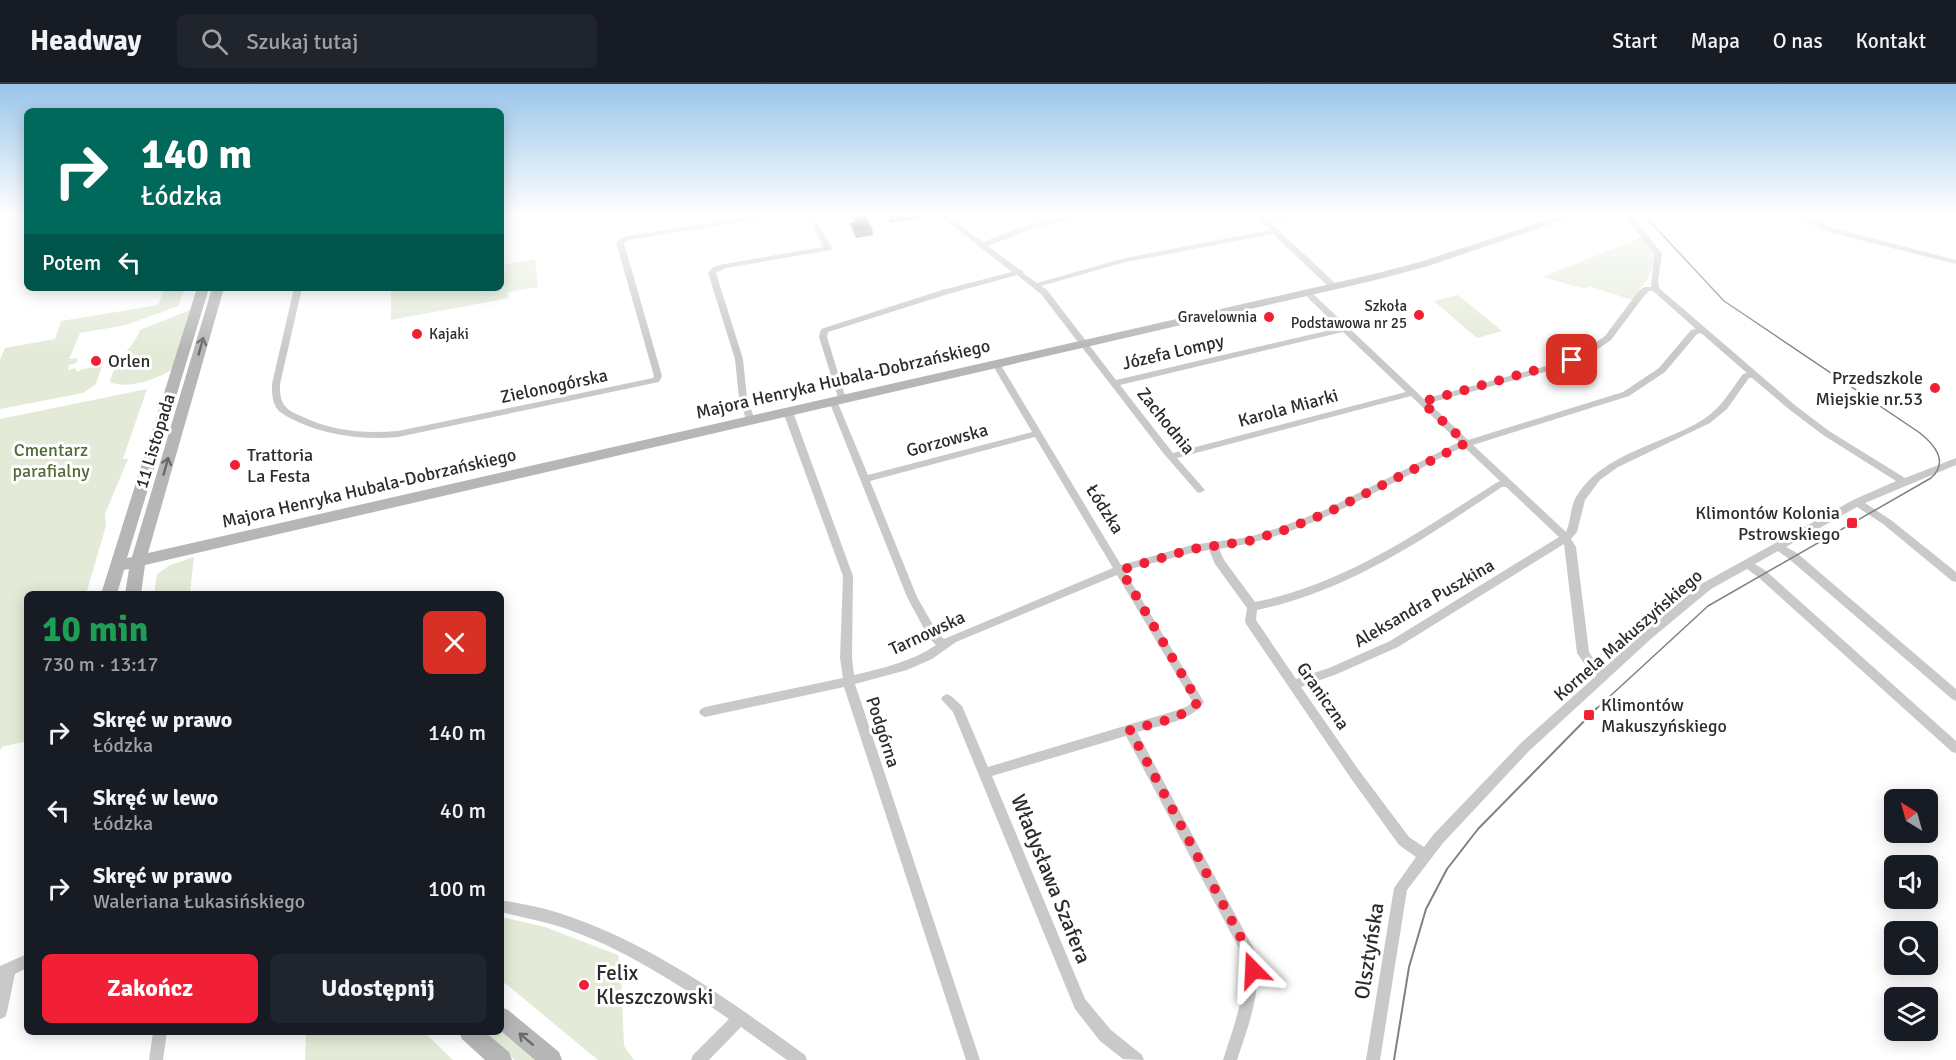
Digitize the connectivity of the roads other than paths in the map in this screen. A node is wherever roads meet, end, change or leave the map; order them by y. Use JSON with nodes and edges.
{"nodes":[{"id":1,"x":625,"y":261,"type":"edge"},
{"id":2,"x":756,"y":261,"type":"edge"},
{"id":3,"x":1004,"y":261,"type":"edge"},
{"id":4,"x":1123,"y":261,"type":"edge"},
{"id":5,"x":1306,"y":261,"type":"edge"},
{"id":6,"x":1435,"y":261,"type":"edge"},
{"id":7,"x":1658,"y":261,"type":"edge"},
{"id":8,"x":1020,"y":272,"type":"junction"},
{"id":9,"x":1037,"y":285,"type":"junction"},
{"id":10,"x":1334,"y":287,"type":"junction"},
{"id":11,"x":1655,"y":289,"type":"junction"},
{"id":12,"x":202,"y":291,"type":"edge"},
{"id":13,"x":297,"y":293,"type":"edge"},
{"id":14,"x":1307,"y":293,"type":"junction"},
{"id":15,"x":216,"y":294,"type":"edge"},
{"id":16,"x":199,"y":302,"type":"junction"},
{"id":17,"x":1344,"y":329,"type":"junction"},
{"id":18,"x":1702,"y":330,"type":"junction"},
{"id":19,"x":1084,"y":344,"type":"junction"},
{"id":20,"x":996,"y":364,"type":"junction"},
{"id":21,"x":193,"y":374,"type":"junction"},
{"id":22,"x":1752,"y":375,"type":"junction"},
{"id":23,"x":175,"y":377,"type":"junction"},
{"id":24,"x":1115,"y":383,"type":"junction"},
{"id":25,"x":1412,"y":393,"type":"junction"},
{"id":26,"x":837,"y":400,"type":"junction"},
{"id":27,"x":1422,"y":402,"type":"junction"},
{"id":28,"x":788,"y":412,"type":"junction"},
{"id":29,"x":750,"y":420,"type":"junction"},
{"id":30,"x":179,"y":423,"type":"junction"},
{"id":31,"x":160,"y":427,"type":"junction"},
{"id":32,"x":1037,"y":434,"type":"junction"},
{"id":33,"x":1466,"y":443,"type":"junction"},
{"id":34,"x":1173,"y":456,"type":"junction"},
{"id":35,"x":1956,"y":461,"type":"edge"},
{"id":36,"x":864,"y":479,"type":"junction"},
{"id":37,"x":1904,"y":482,"type":"junction"},
{"id":38,"x":1507,"y":483,"type":"junction"},
{"id":39,"x":1200,"y":490,"type":"dead end"},
{"id":40,"x":1856,"y":502,"type":"junction"},
{"id":41,"x":1566,"y":538,"type":"junction"},
{"id":42,"x":1777,"y":546,"type":"junction"},
{"id":43,"x":1213,"y":547,"type":"junction"},
{"id":44,"x":139,"y":561,"type":"junction"},
{"id":45,"x":1746,"y":563,"type":"junction"},
{"id":46,"x":117,"y":566,"type":"junction"},
{"id":47,"x":1121,"y":570,"type":"junction"},
{"id":48,"x":1956,"y":578,"type":"edge"},
{"id":49,"x":110,"y":591,"type":"edge"},
{"id":50,"x":134,"y":591,"type":"edge"},
{"id":51,"x":1252,"y":608,"type":"junction"},
{"id":52,"x":943,"y":645,"type":"junction"},
{"id":53,"x":1604,"y":674,"type":"junction"},
{"id":54,"x":848,"y":682,"type":"junction"},
{"id":55,"x":1293,"y":685,"type":"junction"},
{"id":56,"x":1956,"y":696,"type":"edge"},
{"id":57,"x":947,"y":699,"type":"dead end"},
{"id":58,"x":705,"y":712,"type":"dead end"},
{"id":59,"x":1130,"y":730,"type":"junction"},
{"id":60,"x":1956,"y":748,"type":"edge"},
{"id":61,"x":986,"y":773,"type":"junction"},
{"id":62,"x":1424,"y":855,"type":"junction"},
{"id":63,"x":504,"y":907,"type":"edge"},
{"id":64,"x":24,"y":962,"type":"edge"},
{"id":65,"x":4,"y":972,"type":"edge"},
{"id":66,"x":0,"y":1012,"type":"edge"},
{"id":67,"x":741,"y":1017,"type":"junction"},
{"id":68,"x":504,"y":1020,"type":"edge"},
{"id":69,"x":160,"y":1035,"type":"edge"},
{"id":70,"x":472,"y":1035,"type":"edge"},
{"id":71,"x":156,"y":1060,"type":"edge"},
{"id":72,"x":501,"y":1060,"type":"edge"},
{"id":73,"x":551,"y":1060,"type":"edge"},
{"id":74,"x":698,"y":1060,"type":"edge"},
{"id":75,"x":800,"y":1060,"type":"edge"},
{"id":76,"x":973,"y":1060,"type":"edge"},
{"id":77,"x":1137,"y":1060,"type":"edge"},
{"id":78,"x":1230,"y":1060,"type":"edge"},
{"id":79,"x":1373,"y":1060,"type":"edge"}],
"edges":[{"from":1,"to":13,"type":"street","name":"Zielonogórska"},
{"from":2,"to":29,"type":"street"},
{"from":3,"to":8,"type":"street","name":"Zachodnia"},
{"from":4,"to":9,"type":"street"},
{"from":5,"to":10,"type":"street"},
{"from":6,"to":10,"type":"street","name":"Majora Henryka Hubala-Dobrzańskiego"},
{"from":7,"to":11,"type":"street"},
{"from":8,"to":9,"type":"street","name":"Zachodnia"},
{"from":8,"to":26,"type":"street"},
{"from":9,"to":19,"type":"street","name":"Zachodnia"},
{"from":10,"to":14,"type":"street","name":"Majora Henryka Hubala-Dobrzańskiego"},
{"from":11,"to":18,"type":"street"},
{"from":11,"to":27,"type":"street"},
{"from":12,"to":16,"type":"street","name":"11 Listopada"},
{"from":14,"to":17,"type":"street"},
{"from":14,"to":19,"type":"street","name":"Majora Henryka Hubala-Dobrzańskiego"},
{"from":15,"to":16,"type":"street"},
{"from":21,"to":15,"type":"street","name":"11 Listopada","one_way":true},
{"from":16,"to":23,"type":"street","name":"11 Listopada"},
{"from":17,"to":24,"type":"street","name":"Józefa Lompy"},
{"from":17,"to":25,"type":"street"},
{"from":18,"to":22,"type":"street"},
{"from":18,"to":33,"type":"street","name":"Tarnowska"},
{"from":19,"to":20,"type":"street","name":"Majora Henryka Hubala-Dobrzańskiego"},
{"from":19,"to":24,"type":"street","name":"Zachodnia"},
{"from":20,"to":26,"type":"street","name":"Majora Henryka Hubala-Dobrzańskiego"},
{"from":20,"to":32,"type":"street","name":"Łódzka"},
{"from":21,"to":23,"type":"street"},
{"from":21,"to":30,"type":"street","name":"11 Listopada"},
{"from":22,"to":37,"type":"street"},
{"from":22,"to":41,"type":"street"},
{"from":23,"to":31,"type":"street","name":"11 Listopada"},
{"from":24,"to":34,"type":"street","name":"Zachodnia"},
{"from":25,"to":27,"type":"street"},
{"from":25,"to":34,"type":"street","name":"Karola Miarki"},
{"from":26,"to":28,"type":"street","name":"Majora Henryka Hubala-Dobrzańskiego"},
{"from":26,"to":36,"type":"street"},
{"from":27,"to":33,"type":"street"},
{"from":28,"to":29,"type":"street","name":"Majora Henryka Hubala-Dobrzańskiego"},
{"from":28,"to":54,"type":"street","name":"Podgórna"},
{"from":29,"to":44,"type":"street","name":"Majora Henryka Hubala-Dobrzańskiego"},
{"from":30,"to":31,"type":"street"},
{"from":44,"to":30,"type":"street","name":"11 Listopada","one_way":true},
{"from":31,"to":46,"type":"street","name":"11 Listopada"},
{"from":32,"to":36,"type":"street","name":"Gorzowska"},
{"from":32,"to":47,"type":"street","name":"Łódzka"},
{"from":33,"to":38,"type":"street"},
{"from":33,"to":43,"type":"street","name":"Tarnowska"},
{"from":34,"to":39,"type":"street","name":"Zachodnia"},
{"from":35,"to":37,"type":"street","name":"Kornela Makuszyńskiego"},
{"from":36,"to":52,"type":"street"},
{"from":37,"to":40,"type":"street","name":"Kornela Makuszyńskiego"},
{"from":38,"to":41,"type":"street"},
{"from":38,"to":51,"type":"street"},
{"from":40,"to":42,"type":"street","name":"Kornela Makuszyńskiego"},
{"from":40,"to":48,"type":"street"},
{"from":41,"to":53,"type":"street"},
{"from":41,"to":55,"type":"street","name":"Aleksandra Puszkina"},
{"from":42,"to":45,"type":"street","name":"Kornela Makuszyńskiego"},
{"from":42,"to":56,"type":"street"},
{"from":43,"to":47,"type":"street","name":"Tarnowska"},
{"from":43,"to":51,"type":"street","name":"Graniczna"},
{"from":44,"to":46,"type":"street","name":"Majora Henryka Hubala-Dobrzańskiego"},
{"from":44,"to":50,"type":"street","name":"11 Listopada"},
{"from":45,"to":53,"type":"street","name":"Kornela Makuszyńskiego"},
{"from":45,"to":60,"type":"street"},
{"from":46,"to":49,"type":"street","name":"11 Listopada"},
{"from":47,"to":52,"type":"street","name":"Tarnowska"},
{"from":47,"to":59,"type":"street","name":"Łódzka"},
{"from":51,"to":55,"type":"street","name":"Graniczna"},
{"from":52,"to":54,"type":"street","name":"Tarnowska"},
{"from":53,"to":62,"type":"street","name":"Kornela Makuszyńskiego"},
{"from":54,"to":58,"type":"street","name":"Tarnowska"},
{"from":54,"to":76,"type":"street","name":"Podgórna"},
{"from":55,"to":62,"type":"street","name":"Graniczna"},
{"from":57,"to":61,"type":"street","name":"Władysława Szafera"},
{"from":59,"to":61,"type":"street","name":"Łódzka"},
{"from":59,"to":78,"type":"street"},
{"from":61,"to":77,"type":"street","name":"Władysława Szafera"},
{"from":62,"to":79,"type":"street","name":"Olsztyńska"},
{"from":63,"to":67,"type":"street"},
{"from":64,"to":65,"type":"street"},
{"from":65,"to":66,"type":"street"},
{"from":67,"to":74,"type":"street"},
{"from":67,"to":75,"type":"street"},
{"from":73,"to":68,"type":"street","one_way":true},
{"from":69,"to":71,"type":"street"},
{"from":70,"to":72,"type":"street"}]}
